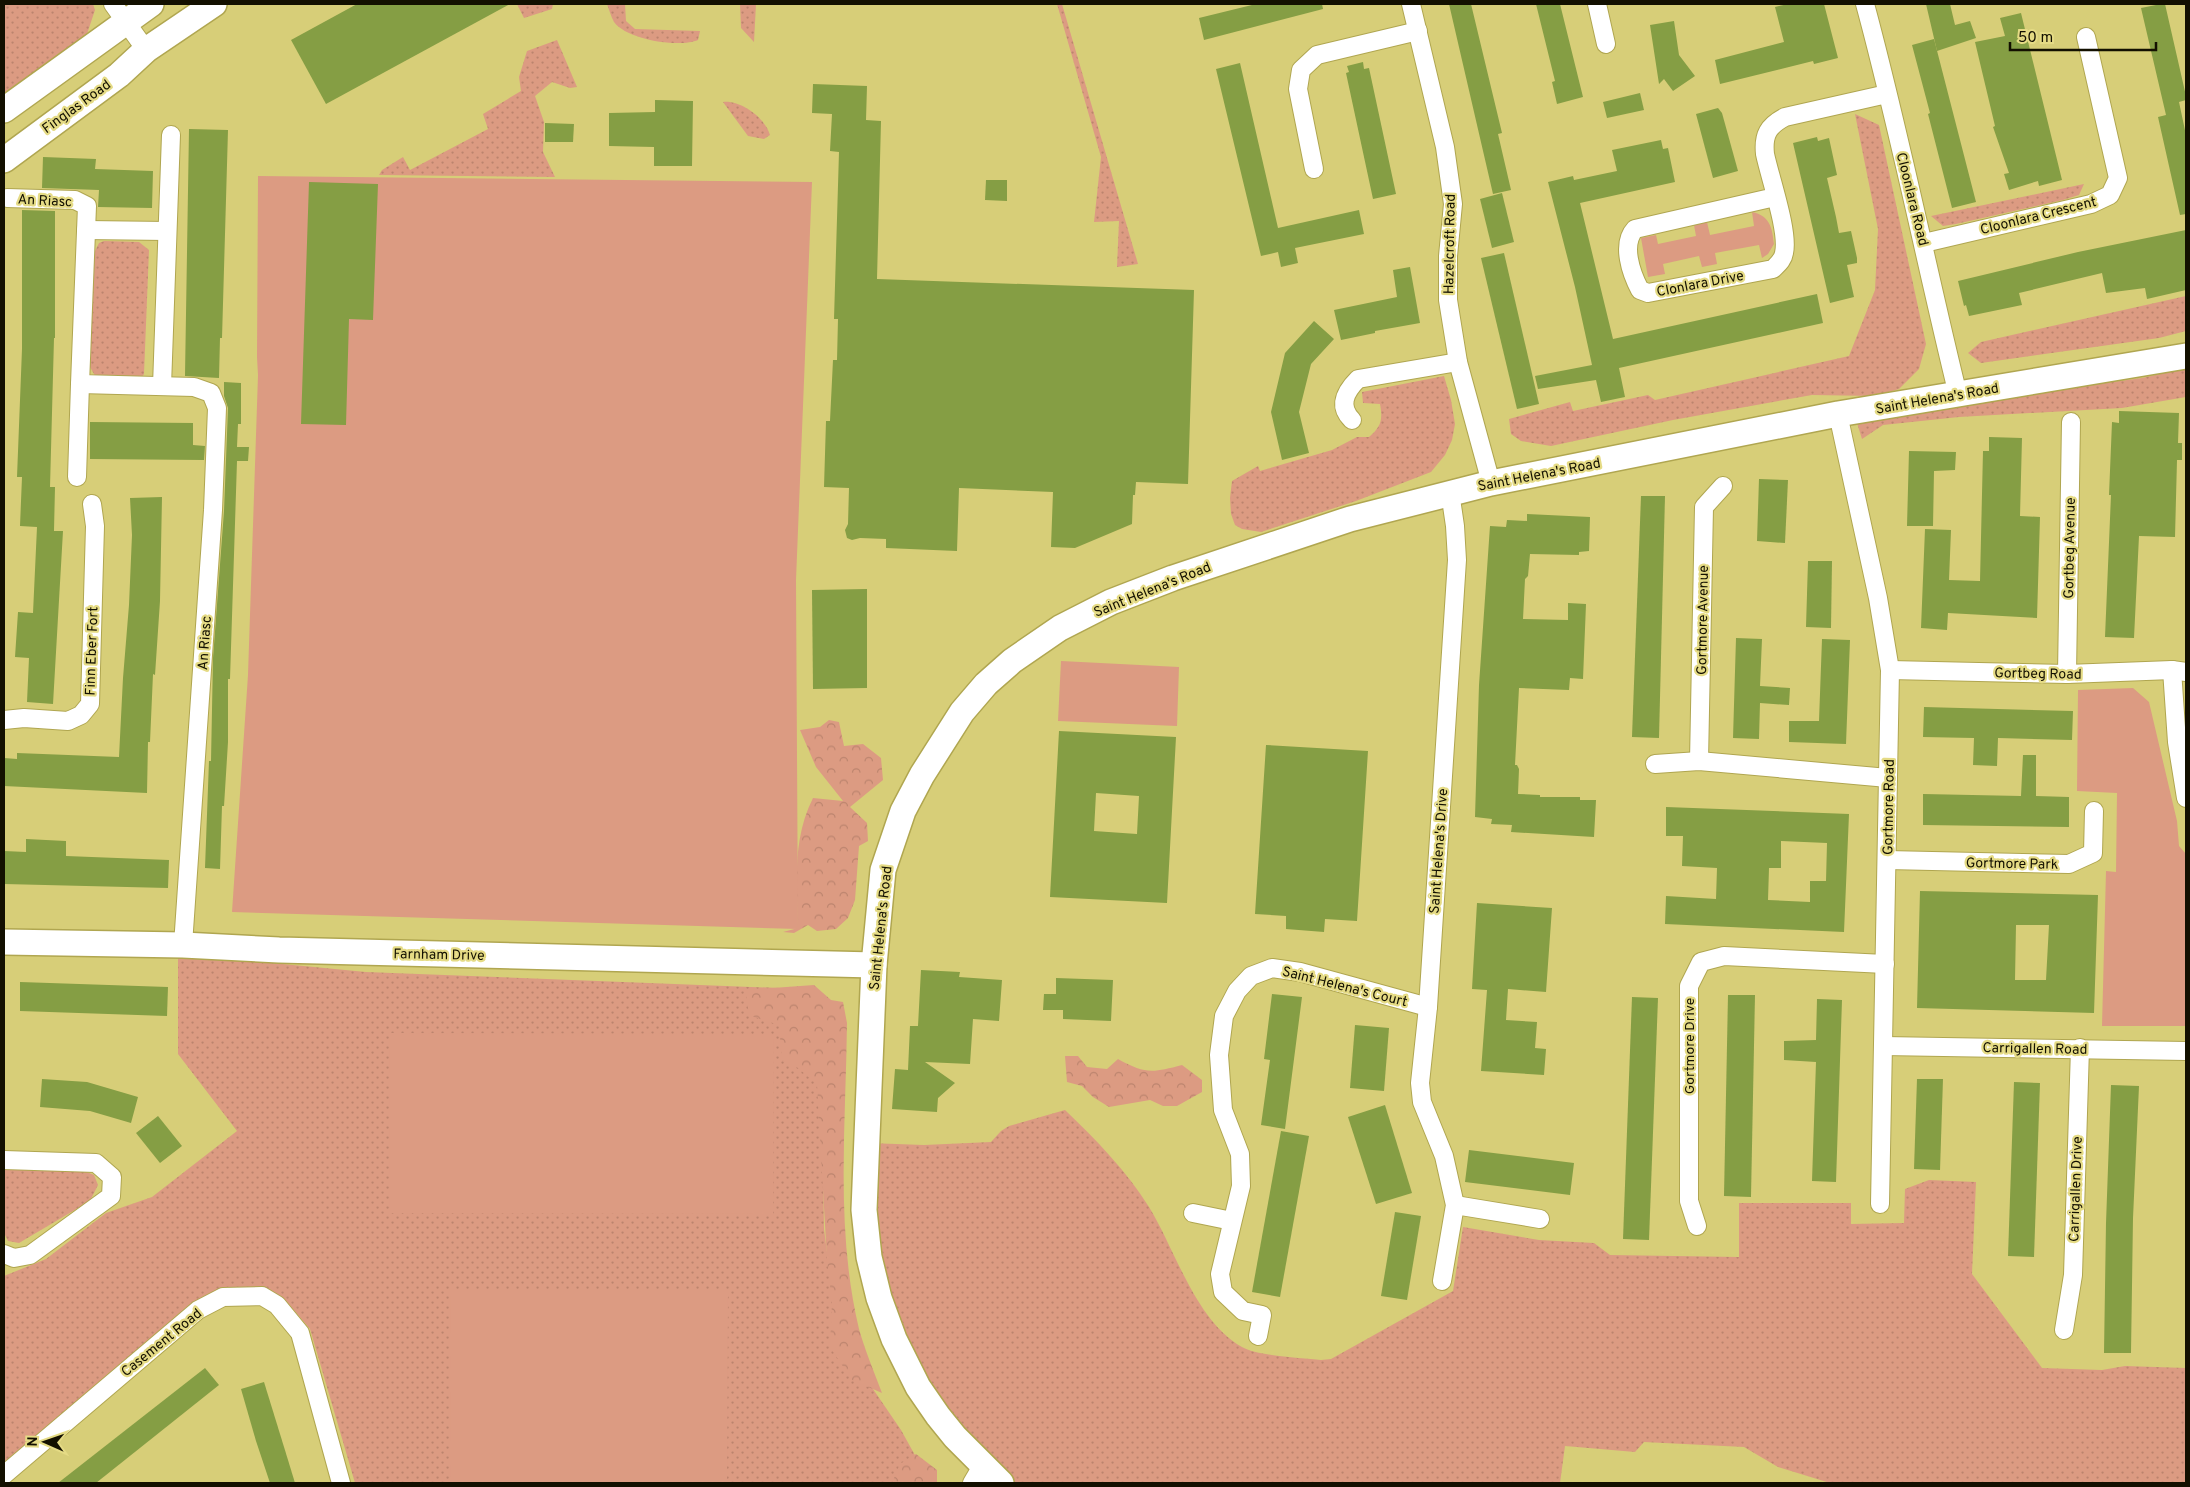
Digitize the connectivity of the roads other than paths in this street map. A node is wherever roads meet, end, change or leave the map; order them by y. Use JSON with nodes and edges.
{"nodes":[{"id":1,"x":151,"y":4,"type":"edge"},
{"id":2,"x":214,"y":4,"type":"edge"},
{"id":3,"x":1411,"y":4,"type":"edge"},
{"id":4,"x":1597,"y":4,"type":"edge"},
{"id":5,"x":1866,"y":4,"type":"edge"},
{"id":6,"x":119,"y":12,"type":"edge"},
{"id":7,"x":1418,"y":31,"type":"junction"},
{"id":8,"x":2086,"y":37,"type":"dead end"},
{"id":9,"x":1606,"y":44,"type":"dead end"},
{"id":10,"x":146,"y":50,"type":"junction"},
{"id":11,"x":1887,"y":94,"type":"junction"},
{"id":12,"x":4,"y":110,"type":"edge"},
{"id":13,"x":171,"y":136,"type":"dead end"},
{"id":14,"x":4,"y":160,"type":"edge"},
{"id":15,"x":1314,"y":169,"type":"dead end"},
{"id":16,"x":1775,"y":197,"type":"junction"},
{"id":17,"x":7,"y":198,"type":"dead end"},
{"id":18,"x":86,"y":230,"type":"junction"},
{"id":19,"x":167,"y":231,"type":"junction"},
{"id":20,"x":1924,"y":243,"type":"junction"},
{"id":21,"x":2186,"y":356,"type":"edge"},
{"id":22,"x":1458,"y":362,"type":"junction"},
{"id":23,"x":80,"y":384,"type":"junction"},
{"id":24,"x":162,"y":386,"type":"junction"},
{"id":25,"x":1958,"y":395,"type":"junction"},
{"id":26,"x":1838,"y":414,"type":"junction"},
{"id":27,"x":1352,"y":420,"type":"dead end"},
{"id":28,"x":2071,"y":422,"type":"dead end"},
{"id":29,"x":77,"y":477,"type":"dead end"},
{"id":30,"x":1491,"y":483,"type":"junction"},
{"id":31,"x":1723,"y":486,"type":"dead end"},
{"id":32,"x":1450,"y":492,"type":"junction"},
{"id":33,"x":92,"y":504,"type":"dead end"},
{"id":34,"x":1890,"y":670,"type":"junction"},
{"id":35,"x":2179,"y":671,"type":"edge"},
{"id":36,"x":2067,"y":674,"type":"junction"},
{"id":37,"x":4,"y":720,"type":"edge"},
{"id":38,"x":1699,"y":761,"type":"junction"},
{"id":39,"x":1655,"y":764,"type":"dead end"},
{"id":40,"x":1888,"y":778,"type":"junction"},
{"id":41,"x":2186,"y":798,"type":"edge"},
{"id":42,"x":2094,"y":811,"type":"dead end"},
{"id":43,"x":1887,"y":860,"type":"junction"},
{"id":44,"x":4,"y":942,"type":"edge"},
{"id":45,"x":183,"y":945,"type":"junction"},
{"id":46,"x":1885,"y":964,"type":"junction"},
{"id":47,"x":874,"y":965,"type":"junction"},
{"id":48,"x":1428,"y":1006,"type":"junction"},
{"id":49,"x":1883,"y":1046,"type":"junction"},
{"id":50,"x":2080,"y":1048,"type":"junction"},
{"id":51,"x":2186,"y":1051,"type":"edge"},
{"id":52,"x":4,"y":1160,"type":"edge"},
{"id":53,"x":1880,"y":1204,"type":"dead end"},
{"id":54,"x":1455,"y":1205,"type":"junction"},
{"id":55,"x":1193,"y":1213,"type":"dead end"},
{"id":56,"x":1540,"y":1219,"type":"dead end"},
{"id":57,"x":1232,"y":1221,"type":"junction"},
{"id":58,"x":1697,"y":1226,"type":"dead end"},
{"id":59,"x":4,"y":1254,"type":"edge"},
{"id":60,"x":1442,"y":1280,"type":"dead end"},
{"id":61,"x":2064,"y":1330,"type":"dead end"},
{"id":62,"x":1258,"y":1336,"type":"dead end"},
{"id":63,"x":977,"y":1474,"type":"edge"},
{"id":64,"x":4,"y":1475,"type":"edge"},
{"id":65,"x":341,"y":1483,"type":"edge"},
{"id":66,"x":1001,"y":1483,"type":"edge"}],
"edges":[{"from":1,"to":6,"type":"street"},
{"from":2,"to":10,"type":"street","name":"Finglas Road"},
{"from":3,"to":7,"type":"street","name":"Hazelcroft Road"},
{"from":4,"to":9,"type":"street"},
{"from":5,"to":11,"type":"street","name":"Cloonlara Road"},
{"from":6,"to":10,"type":"street"},
{"from":6,"to":12,"type":"street"},
{"from":7,"to":15,"type":"street"},
{"from":7,"to":22,"type":"street","name":"Hazelcroft Road"},
{"from":8,"to":20,"type":"street","name":"Cloonlara Crescent"},
{"from":10,"to":14,"type":"street","name":"Finglas Road"},
{"from":11,"to":16,"type":"street","name":"Clonlara Drive"},
{"from":11,"to":20,"type":"street","name":"Cloonlara Road"},
{"from":13,"to":19,"type":"street"},
{"from":16,"to":16,"type":"street","name":"Clonlara Drive"},
{"from":17,"to":18,"type":"street","name":"An Riasc"},
{"from":18,"to":19,"type":"street"},
{"from":18,"to":23,"type":"street","name":"An Riasc"},
{"from":19,"to":24,"type":"street"},
{"from":20,"to":25,"type":"street","name":"Cloonlara Road"},
{"from":21,"to":25,"type":"street","name":"Saint Helena's Road"},
{"from":22,"to":27,"type":"street"},
{"from":22,"to":30,"type":"street","name":"Hazelcroft Road"},
{"from":23,"to":24,"type":"street","name":"An Riasc"},
{"from":23,"to":29,"type":"street","name":"An Riasc"},
{"from":24,"to":45,"type":"street","name":"An Riasc"},
{"from":25,"to":26,"type":"street","name":"Saint Helena's Road"},
{"from":26,"to":30,"type":"street","name":"Saint Helena's Road"},
{"from":26,"to":34,"type":"street","name":"Gortmore Road"},
{"from":28,"to":36,"type":"street","name":"Gortbeg Avenue"},
{"from":30,"to":32,"type":"street","name":"Saint Helena's Road"},
{"from":31,"to":38,"type":"street","name":"Gortmore Avenue"},
{"from":32,"to":47,"type":"street","name":"Saint Helena's Road"},
{"from":32,"to":48,"type":"street","name":"Saint Helena's Drive"},
{"from":33,"to":37,"type":"street","name":"Finn Eber Fort"},
{"from":34,"to":36,"type":"street","name":"Gortbeg Road"},
{"from":34,"to":40,"type":"street","name":"Gortmore Road"},
{"from":35,"to":36,"type":"street","name":"Gortbeg Road"},
{"from":35,"to":41,"type":"street"},
{"from":38,"to":39,"type":"street"},
{"from":38,"to":40,"type":"street"},
{"from":40,"to":43,"type":"street","name":"Gortmore Road"},
{"from":42,"to":43,"type":"street","name":"Gortmore Park"},
{"from":43,"to":46,"type":"street","name":"Gortmore Road"},
{"from":44,"to":45,"type":"street","name":"Farnham Drive"},
{"from":45,"to":47,"type":"street","name":"Farnham Drive"},
{"from":46,"to":49,"type":"street","name":"Gortmore Road"},
{"from":46,"to":58,"type":"street","name":"Gortmore Drive"},
{"from":47,"to":63,"type":"street","name":"Saint Helena's Road"},
{"from":48,"to":54,"type":"street","name":"Saint Helena's Drive"},
{"from":48,"to":57,"type":"street","name":"Saint Helena's Court"},
{"from":49,"to":50,"type":"street","name":"Carrigallen Road"},
{"from":49,"to":53,"type":"street","name":"Gortmore Road"},
{"from":50,"to":51,"type":"street","name":"Carrigallen Road"},
{"from":50,"to":61,"type":"street","name":"Carrigallen Drive"},
{"from":52,"to":59,"type":"street"},
{"from":54,"to":56,"type":"street"},
{"from":54,"to":60,"type":"street","name":"Saint Helena's Drive"},
{"from":55,"to":57,"type":"street"},
{"from":57,"to":62,"type":"street","name":"Saint Helena's Court"},
{"from":63,"to":66,"type":"street","name":"Saint Helena's Road"},
{"from":64,"to":65,"type":"street","name":"Casement Road"}]}
